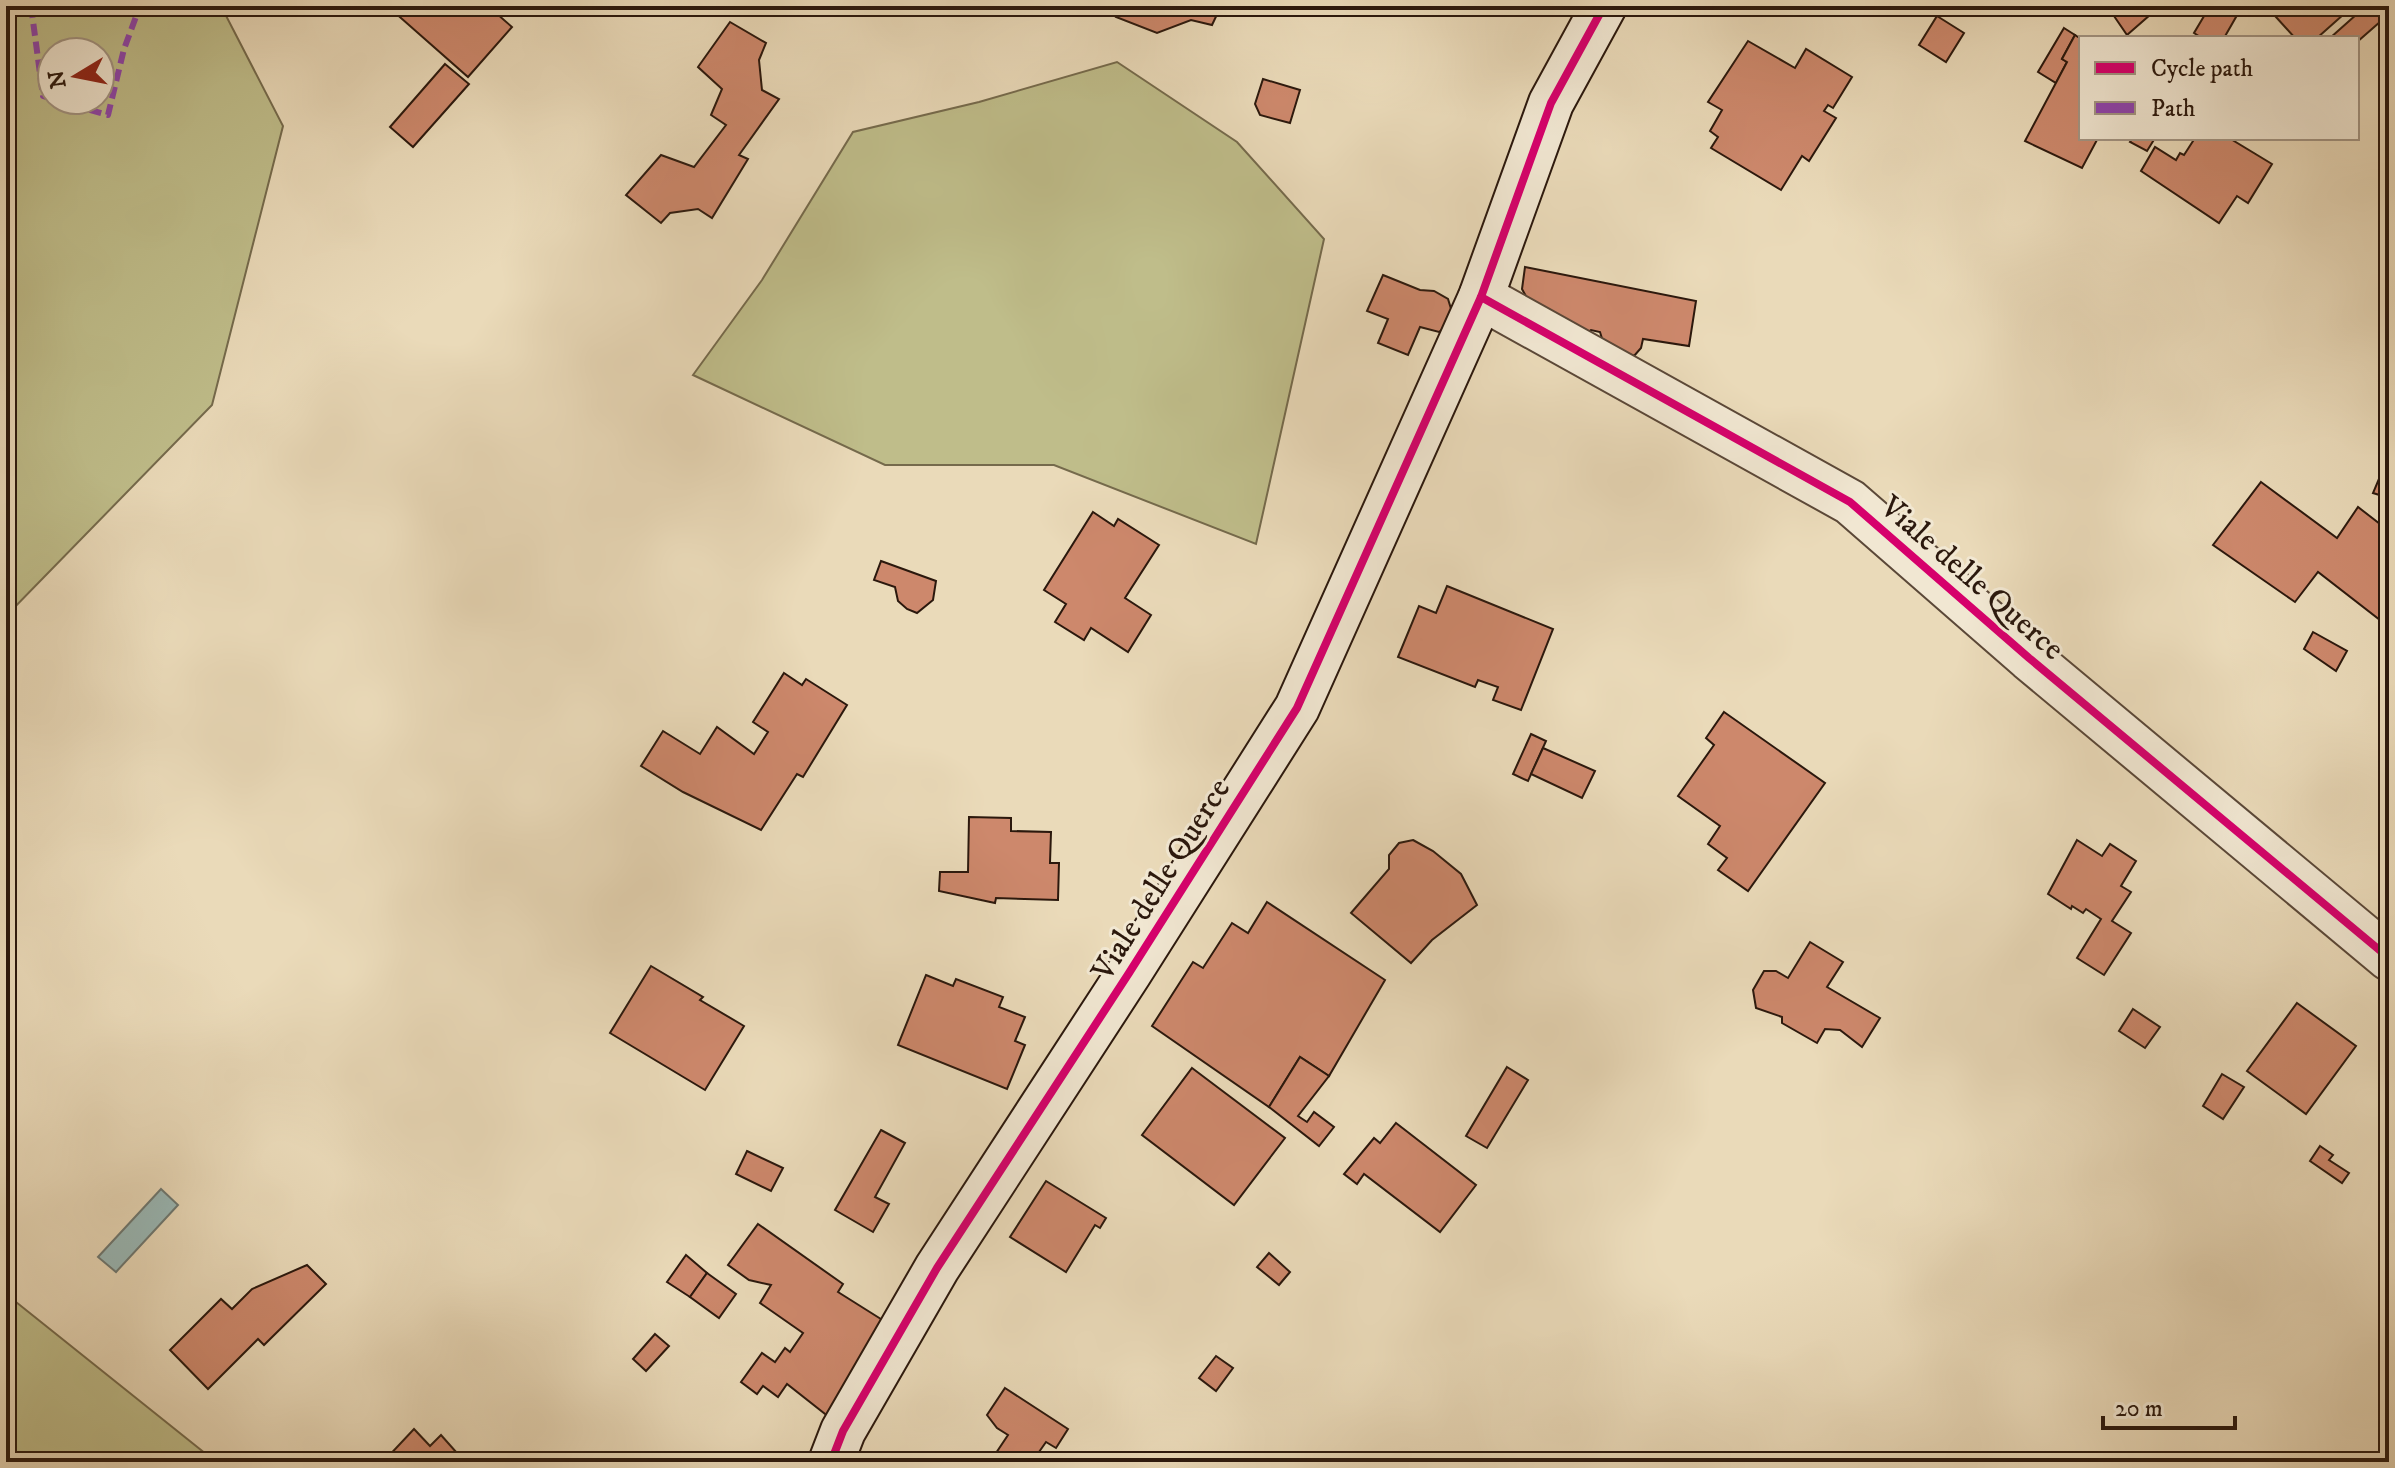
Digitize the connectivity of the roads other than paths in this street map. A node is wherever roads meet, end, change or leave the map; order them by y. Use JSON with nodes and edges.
{"nodes":[{"id":1,"x":1604,"y":6,"type":"edge"},
{"id":2,"x":1481,"y":297,"type":"junction"},
{"id":3,"x":2389,"y":958,"type":"edge"},
{"id":4,"x":831,"y":1462,"type":"edge"}],
"edges":[{"from":1,"to":2,"type":"street","name":"Viale delle Querce"},
{"from":2,"to":3,"type":"street","name":"Viale delle Querce"},
{"from":2,"to":4,"type":"street","name":"Viale delle Querce"}]}
